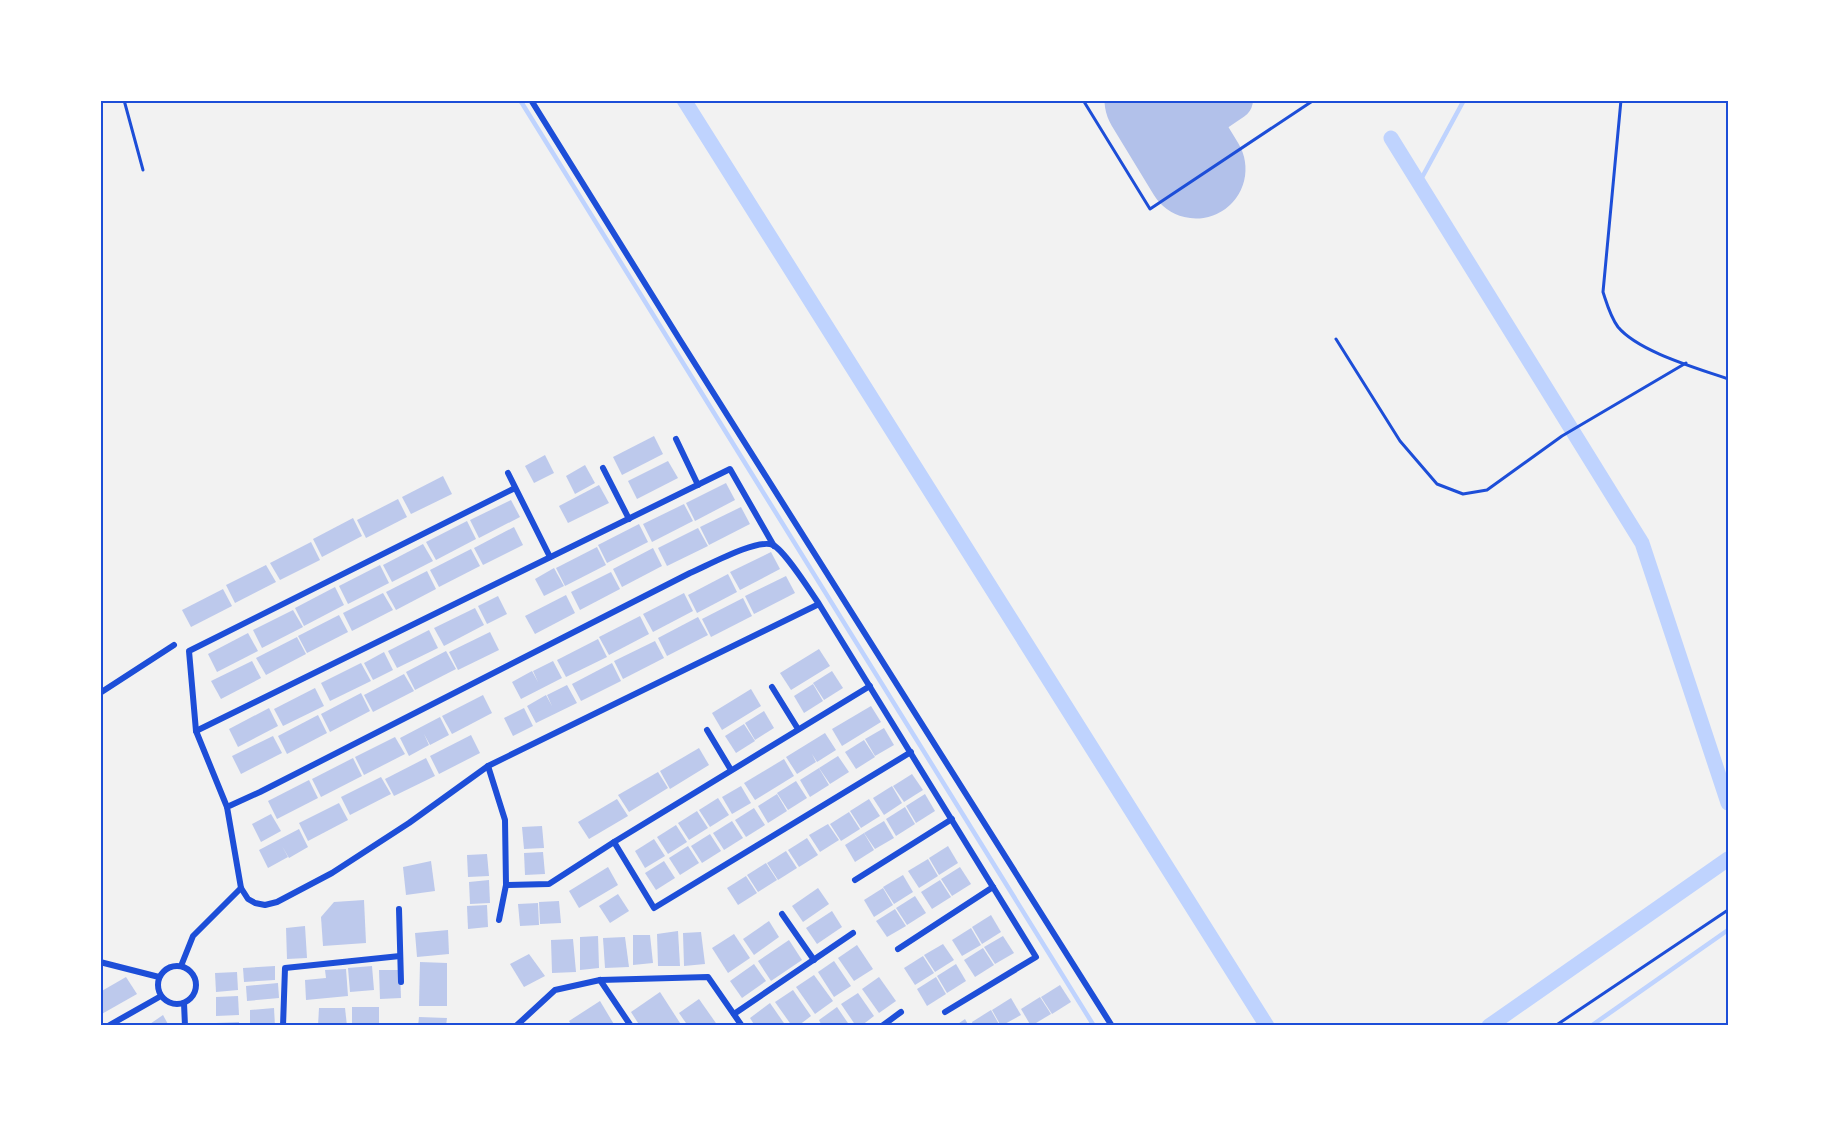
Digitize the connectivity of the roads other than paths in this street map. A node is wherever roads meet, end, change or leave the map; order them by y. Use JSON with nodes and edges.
{"nodes":[{"id":1,"x":124,"y":100,"type":"edge"},
{"id":2,"x":531,"y":100,"type":"edge"},
{"id":3,"x":1083,"y":100,"type":"edge"},
{"id":4,"x":1314,"y":100,"type":"edge"},
{"id":5,"x":1621,"y":100,"type":"edge"},
{"id":6,"x":143,"y":170,"type":"dead end"},
{"id":7,"x":1336,"y":339,"type":"dead end"},
{"id":8,"x":1686,"y":363,"type":"junction"},
{"id":9,"x":1728,"y":379,"type":"edge"},
{"id":10,"x":676,"y":439,"type":"dead end"},
{"id":11,"x":603,"y":468,"type":"dead end"},
{"id":12,"x":508,"y":473,"type":"dead end"},
{"id":13,"x":698,"y":485,"type":"junction"},
{"id":14,"x":515,"y":488,"type":"junction"},
{"id":15,"x":628,"y":519,"type":"junction"},
{"id":16,"x":774,"y":546,"type":"junction"},
{"id":17,"x":550,"y":557,"type":"junction"},
{"id":18,"x":819,"y":604,"type":"junction"},
{"id":19,"x":174,"y":645,"type":"dead end"},
{"id":20,"x":870,"y":686,"type":"junction"},
{"id":21,"x":772,"y":687,"type":"dead end"},
{"id":22,"x":100,"y":693,"type":"edge"},
{"id":23,"x":798,"y":729,"type":"junction"},
{"id":24,"x":707,"y":730,"type":"dead end"},
{"id":25,"x":196,"y":731,"type":"junction"},
{"id":26,"x":911,"y":752,"type":"junction"},
{"id":27,"x":488,"y":766,"type":"junction"},
{"id":28,"x":731,"y":770,"type":"junction"},
{"id":29,"x":226,"y":807,"type":"junction"},
{"id":30,"x":952,"y":819,"type":"junction"},
{"id":31,"x":614,"y":842,"type":"junction"},
{"id":32,"x":855,"y":880,"type":"dead end"},
{"id":33,"x":506,"y":885,"type":"junction"},
{"id":34,"x":993,"y":887,"type":"junction"},
{"id":35,"x":241,"y":888,"type":"junction"},
{"id":36,"x":399,"y":909,"type":"dead end"},
{"id":37,"x":1728,"y":910,"type":"edge"},
{"id":38,"x":782,"y":914,"type":"dead end"},
{"id":39,"x":499,"y":920,"type":"dead end"},
{"id":40,"x":853,"y":933,"type":"dead end"},
{"id":41,"x":898,"y":949,"type":"dead end"},
{"id":42,"x":400,"y":956,"type":"junction"},
{"id":43,"x":814,"y":960,"type":"junction"},
{"id":44,"x":100,"y":962,"type":"edge"},
{"id":45,"x":181,"y":966,"type":"junction"},
{"id":46,"x":159,"y":977,"type":"junction"},
{"id":47,"x":600,"y":980,"type":"junction"},
{"id":48,"x":401,"y":982,"type":"dead end"},
{"id":49,"x":161,"y":996,"type":"junction"},
{"id":50,"x":184,"y":1003,"type":"junction"},
{"id":51,"x":901,"y":1012,"type":"dead end"},
{"id":52,"x":945,"y":1012,"type":"dead end"},
{"id":53,"x":734,"y":1014,"type":"junction"},
{"id":54,"x":108,"y":1026,"type":"edge"},
{"id":55,"x":185,"y":1026,"type":"edge"},
{"id":56,"x":283,"y":1026,"type":"edge"},
{"id":57,"x":516,"y":1026,"type":"edge"},
{"id":58,"x":631,"y":1026,"type":"edge"},
{"id":59,"x":742,"y":1026,"type":"edge"},
{"id":60,"x":882,"y":1026,"type":"edge"},
{"id":61,"x":1112,"y":1026,"type":"edge"},
{"id":62,"x":1555,"y":1026,"type":"edge"}],
"edges":[{"from":1,"to":6,"type":"lane"},
{"from":2,"to":61,"type":"street"},
{"from":3,"to":4,"type":"lane"},
{"from":5,"to":8,"type":"lane"},
{"from":7,"to":8,"type":"lane"},
{"from":8,"to":9,"type":"lane"},
{"from":10,"to":13,"type":"street"},
{"from":11,"to":15,"type":"street"},
{"from":12,"to":14,"type":"street"},
{"from":13,"to":15,"type":"street"},
{"from":13,"to":16,"type":"street"},
{"from":14,"to":17,"type":"street"},
{"from":14,"to":25,"type":"street"},
{"from":15,"to":17,"type":"street"},
{"from":16,"to":18,"type":"street"},
{"from":16,"to":29,"type":"street"},
{"from":17,"to":25,"type":"street"},
{"from":18,"to":20,"type":"street"},
{"from":18,"to":27,"type":"street"},
{"from":19,"to":22,"type":"street"},
{"from":20,"to":23,"type":"street"},
{"from":20,"to":26,"type":"street"},
{"from":21,"to":23,"type":"street"},
{"from":23,"to":28,"type":"street"},
{"from":24,"to":28,"type":"street"},
{"from":25,"to":29,"type":"street"},
{"from":26,"to":30,"type":"street"},
{"from":26,"to":31,"type":"street"},
{"from":27,"to":33,"type":"street"},
{"from":27,"to":35,"type":"street"},
{"from":28,"to":31,"type":"street"},
{"from":29,"to":35,"type":"street"},
{"from":30,"to":32,"type":"street"},
{"from":30,"to":34,"type":"street"},
{"from":31,"to":33,"type":"street"},
{"from":33,"to":39,"type":"street"},
{"from":34,"to":41,"type":"street"},
{"from":34,"to":52,"type":"street"},
{"from":35,"to":45,"type":"street"},
{"from":36,"to":42,"type":"street"},
{"from":37,"to":62,"type":"lane"},
{"from":38,"to":43,"type":"street"},
{"from":40,"to":43,"type":"street"},
{"from":42,"to":48,"type":"street"},
{"from":42,"to":56,"type":"street"},
{"from":43,"to":53,"type":"street"},
{"from":44,"to":46,"type":"street"},
{"from":45,"to":46,"type":"street"},
{"from":45,"to":50,"type":"street"},
{"from":46,"to":49,"type":"street"},
{"from":47,"to":53,"type":"street"},
{"from":47,"to":57,"type":"street"},
{"from":47,"to":58,"type":"street"},
{"from":49,"to":50,"type":"street"},
{"from":49,"to":54,"type":"street"},
{"from":50,"to":55,"type":"street"},
{"from":51,"to":60,"type":"street"},
{"from":53,"to":59,"type":"street"}]}
